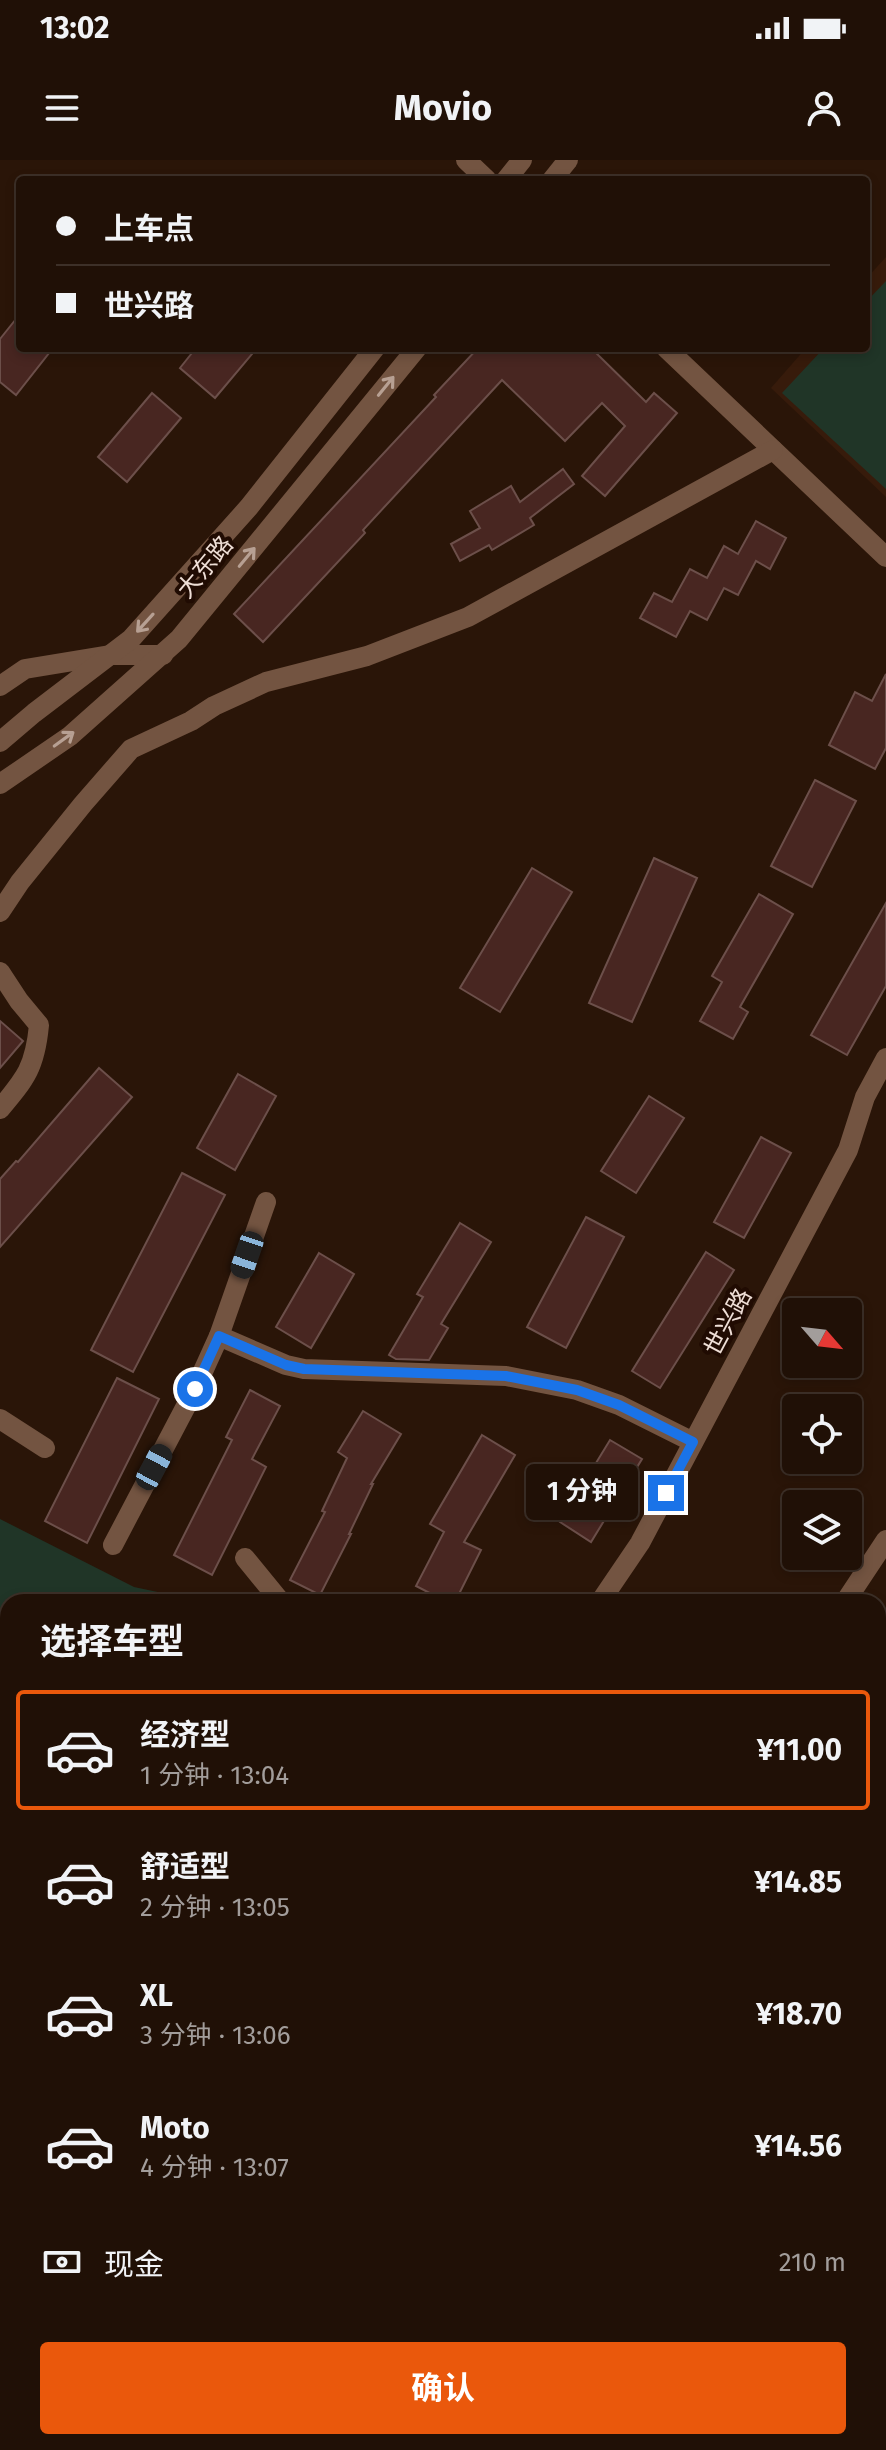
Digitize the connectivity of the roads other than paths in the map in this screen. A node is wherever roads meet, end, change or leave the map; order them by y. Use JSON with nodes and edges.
{"nodes":[{"id":1,"x":466,"y":160,"type":"edge"},
{"id":2,"x":522,"y":160,"type":"edge"},
{"id":3,"x":568,"y":160,"type":"edge"},
{"id":4,"x":483,"y":176,"type":"edge"},
{"id":5,"x":509,"y":176,"type":"edge"},
{"id":6,"x":555,"y":176,"type":"edge"},
{"id":7,"x":372,"y":352,"type":"edge"},
{"id":8,"x":414,"y":352,"type":"edge"},
{"id":9,"x":670,"y":352,"type":"edge"},
{"id":10,"x":773,"y":450,"type":"junction"},
{"id":11,"x":886,"y":557,"type":"edge"},
{"id":12,"x":110,"y":655,"type":"junction"},
{"id":13,"x":163,"y":655,"type":"junction"},
{"id":14,"x":0,"y":686,"type":"edge"},
{"id":15,"x":0,"y":742,"type":"edge"},
{"id":16,"x":0,"y":784,"type":"edge"},
{"id":17,"x":0,"y":912,"type":"edge"},
{"id":18,"x":0,"y":972,"type":"edge"},
{"id":19,"x":886,"y":1058,"type":"edge"},
{"id":20,"x":0,"y":1109,"type":"edge"},
{"id":21,"x":266,"y":1202,"type":"dead end"},
{"id":22,"x":219,"y":1336,"type":"junction"},
{"id":23,"x":0,"y":1419,"type":"edge"},
{"id":24,"x":693,"y":1442,"type":"junction"},
{"id":25,"x":45,"y":1448,"type":"dead end"},
{"id":26,"x":886,"y":1540,"type":"edge"},
{"id":27,"x":113,"y":1545,"type":"dead end"},
{"id":28,"x":245,"y":1558,"type":"dead end"},
{"id":29,"x":274,"y":1594,"type":"edge"},
{"id":30,"x":605,"y":1594,"type":"edge"},
{"id":31,"x":850,"y":1594,"type":"edge"}],
"edges":[{"from":1,"to":4,"type":"street"},
{"from":2,"to":5,"type":"street"},
{"from":3,"to":6,"type":"street"},
{"from":7,"to":12,"type":"street","name":"大东路","one_way":true},
{"from":13,"to":8,"type":"street","name":"大东路","one_way":true},
{"from":9,"to":10,"type":"street"},
{"from":10,"to":11,"type":"street"},
{"from":10,"to":17,"type":"street"},
{"from":12,"to":13,"type":"street"},
{"from":12,"to":14,"type":"street"},
{"from":12,"to":15,"type":"street","name":"大东路"},
{"from":16,"to":13,"type":"street","name":"大东路","one_way":true},
{"from":18,"to":20,"type":"street"},
{"from":19,"to":24,"type":"street","name":"世兴路"},
{"from":21,"to":22,"type":"street"},
{"from":22,"to":24,"type":"street"},
{"from":22,"to":27,"type":"street"},
{"from":23,"to":25,"type":"street"},
{"from":24,"to":30,"type":"street","name":"世兴路"},
{"from":26,"to":31,"type":"street"},
{"from":28,"to":29,"type":"street"}]}
